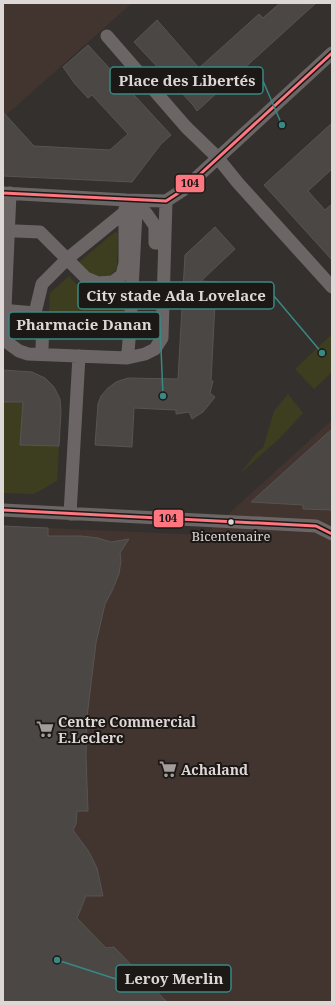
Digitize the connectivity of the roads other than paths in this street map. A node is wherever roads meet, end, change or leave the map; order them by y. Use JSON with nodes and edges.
{"nodes":[{"id":1,"x":107,"y":36,"type":"dead end"},
{"id":2,"x":332,"y":52,"type":"edge"},
{"id":3,"x":217,"y":157,"type":"junction"},
{"id":4,"x":6,"y":193,"type":"edge"},
{"id":5,"x":166,"y":201,"type":"junction"},
{"id":6,"x":129,"y":211,"type":"junction"},
{"id":7,"x":16,"y":231,"type":"dead end"},
{"id":8,"x":135,"y":241,"type":"junction"},
{"id":9,"x":67,"y":259,"type":"junction"},
{"id":10,"x":332,"y":287,"type":"edge"},
{"id":11,"x":12,"y":311,"type":"dead end"},
{"id":12,"x":34,"y":313,"type":"junction"},
{"id":13,"x":43,"y":324,"type":"junction"},
{"id":14,"x":155,"y":327,"type":"dead end"},
{"id":15,"x":130,"y":329,"type":"junction"},
{"id":16,"x":42,"y":348,"type":"dead end"},
{"id":17,"x":128,"y":352,"type":"dead end"},
{"id":18,"x":79,"y":356,"type":"junction"},
{"id":19,"x":3,"y":510,"type":"edge"},
{"id":20,"x":70,"y":514,"type":"junction"},
{"id":21,"x":332,"y":534,"type":"edge"}],
"edges":[{"from":1,"to":3,"type":"street"},
{"from":2,"to":3,"type":"street"},
{"from":3,"to":5,"type":"street"},
{"from":3,"to":10,"type":"street"},
{"from":4,"to":5,"type":"street"},
{"from":4,"to":18,"type":"street"},
{"from":5,"to":18,"type":"street"},
{"from":6,"to":8,"type":"street"},
{"from":6,"to":8,"type":"street"},
{"from":6,"to":9,"type":"street"},
{"from":6,"to":9,"type":"street"},
{"from":7,"to":9,"type":"street"},
{"from":8,"to":15,"type":"street"},
{"from":9,"to":12,"type":"street"},
{"from":11,"to":12,"type":"street"},
{"from":12,"to":13,"type":"street"},
{"from":13,"to":15,"type":"street"},
{"from":13,"to":16,"type":"street"},
{"from":14,"to":15,"type":"street"},
{"from":15,"to":17,"type":"street"},
{"from":18,"to":20,"type":"street"},
{"from":19,"to":20,"type":"street"},
{"from":20,"to":21,"type":"street"}]}
